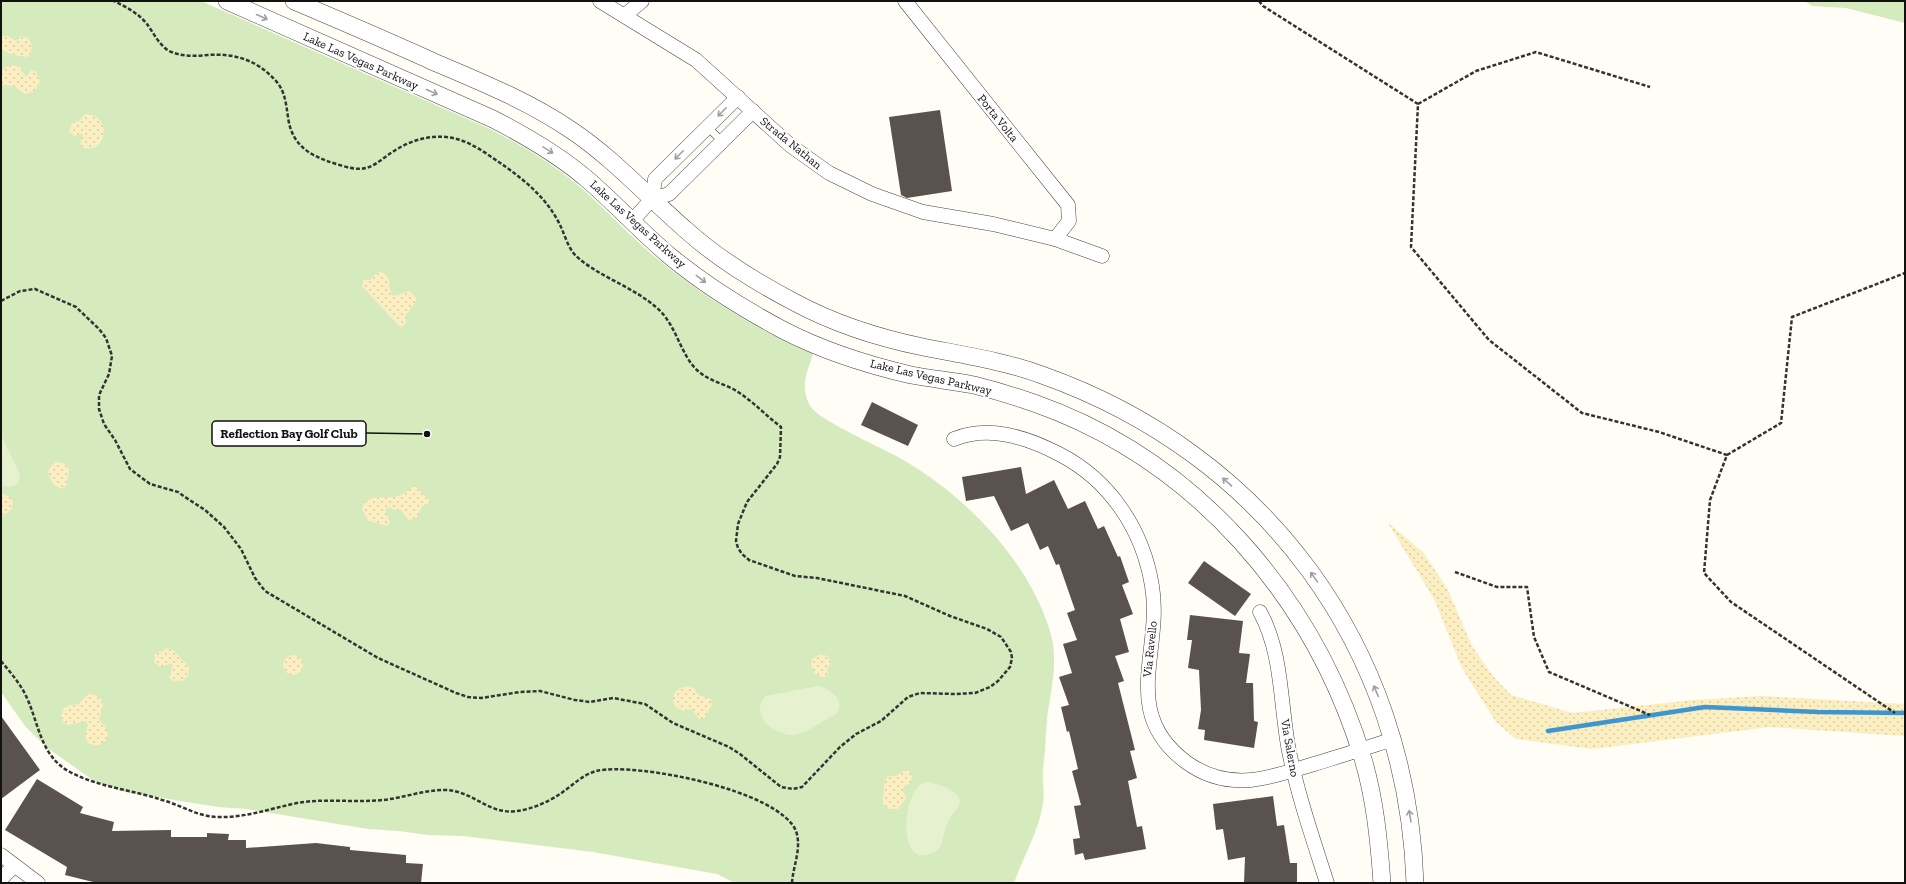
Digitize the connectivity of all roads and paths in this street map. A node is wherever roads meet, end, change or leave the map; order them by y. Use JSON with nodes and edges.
{"nodes":[{"id":1,"x":114,"y":1,"type":"edge"},
{"id":2,"x":227,"y":1,"type":"edge"},
{"id":3,"x":294,"y":1,"type":"edge"},
{"id":4,"x":600,"y":1,"type":"edge"},
{"id":5,"x":642,"y":1,"type":"edge"},
{"id":6,"x":905,"y":1,"type":"edge"},
{"id":7,"x":1259,"y":1,"type":"edge"},
{"id":8,"x":625,"y":14,"type":"junction"},
{"id":9,"x":1650,"y":87,"type":"dead end"},
{"id":10,"x":738,"y":97,"type":"junction"},
{"id":11,"x":1418,"y":104,"type":"junction"},
{"id":12,"x":753,"y":111,"type":"junction"},
{"id":13,"x":707,"y":127,"type":"junction"},
{"id":14,"x":722,"y":141,"type":"junction"},
{"id":15,"x":652,"y":199,"type":"junction"},
{"id":16,"x":632,"y":221,"type":"junction"},
{"id":17,"x":1055,"y":239,"type":"junction"},
{"id":18,"x":1102,"y":256,"type":"dead end"},
{"id":19,"x":1905,"y":273,"type":"edge"},
{"id":20,"x":1,"y":301,"type":"edge"},
{"id":21,"x":954,"y":439,"type":"dead end"},
{"id":22,"x":1727,"y":455,"type":"junction"},
{"id":23,"x":1455,"y":572,"type":"dead end"},
{"id":24,"x":1260,"y":612,"type":"dead end"},
{"id":25,"x":1,"y":661,"type":"edge"},
{"id":26,"x":1895,"y":713,"type":"dead end"},
{"id":27,"x":1650,"y":715,"type":"dead end"},
{"id":28,"x":1393,"y":739,"type":"junction"},
{"id":29,"x":1360,"y":750,"type":"junction"},
{"id":30,"x":1294,"y":770,"type":"junction"},
{"id":31,"x":1,"y":855,"type":"edge"},
{"id":32,"x":14,"y":866,"type":"junction"},
{"id":33,"x":1,"y":879,"type":"edge"},
{"id":34,"x":38,"y":883,"type":"edge"},
{"id":35,"x":792,"y":883,"type":"edge"},
{"id":36,"x":1327,"y":883,"type":"edge"},
{"id":37,"x":1382,"y":883,"type":"edge"},
{"id":38,"x":1415,"y":883,"type":"edge"}],
"edges":[{"from":1,"to":20,"type":"path"},
{"from":2,"to":16,"type":"street","name":"Lake Las Vegas Parkway","one_way":true},
{"from":3,"to":15,"type":"street"},
{"from":4,"to":8,"type":"street","name":"Strada Nathan"},
{"from":5,"to":8,"type":"street"},
{"from":6,"to":17,"type":"street","name":"Porta Volta"},
{"from":7,"to":11,"type":"path"},
{"from":8,"to":10,"type":"street","name":"Strada Nathan"},
{"from":9,"to":11,"type":"path"},
{"from":10,"to":12,"type":"street","name":"Strada Nathan"},
{"from":10,"to":13,"type":"street","one_way":true},
{"from":11,"to":22,"type":"path"},
{"from":12,"to":14,"type":"street"},
{"from":12,"to":17,"type":"street","name":"Strada Nathan"},
{"from":13,"to":14,"type":"lane"},
{"from":13,"to":15,"type":"street","one_way":true},
{"from":14,"to":15,"type":"street"},
{"from":15,"to":16,"type":"street"},
{"from":28,"to":15,"type":"street","one_way":true},
{"from":16,"to":29,"type":"street","name":"Lake Las Vegas Parkway","one_way":true},
{"from":17,"to":18,"type":"street","name":"Strada Nathan"},
{"from":19,"to":22,"type":"path"},
{"from":21,"to":30,"type":"street","name":"Via Ravello"},
{"from":22,"to":26,"type":"path"},
{"from":23,"to":27,"type":"path"},
{"from":24,"to":30,"type":"street","name":"Via Salerno"},
{"from":25,"to":35,"type":"path"},
{"from":28,"to":29,"type":"street","name":"Via Ravello"},
{"from":38,"to":28,"type":"street","one_way":true},
{"from":29,"to":30,"type":"street","name":"Via Ravello"},
{"from":29,"to":37,"type":"street","name":"Lake Las Vegas Parkway"},
{"from":30,"to":36,"type":"street","name":"Via Salerno"},
{"from":31,"to":32,"type":"street"},
{"from":32,"to":33,"type":"street"},
{"from":32,"to":34,"type":"street"}]}
